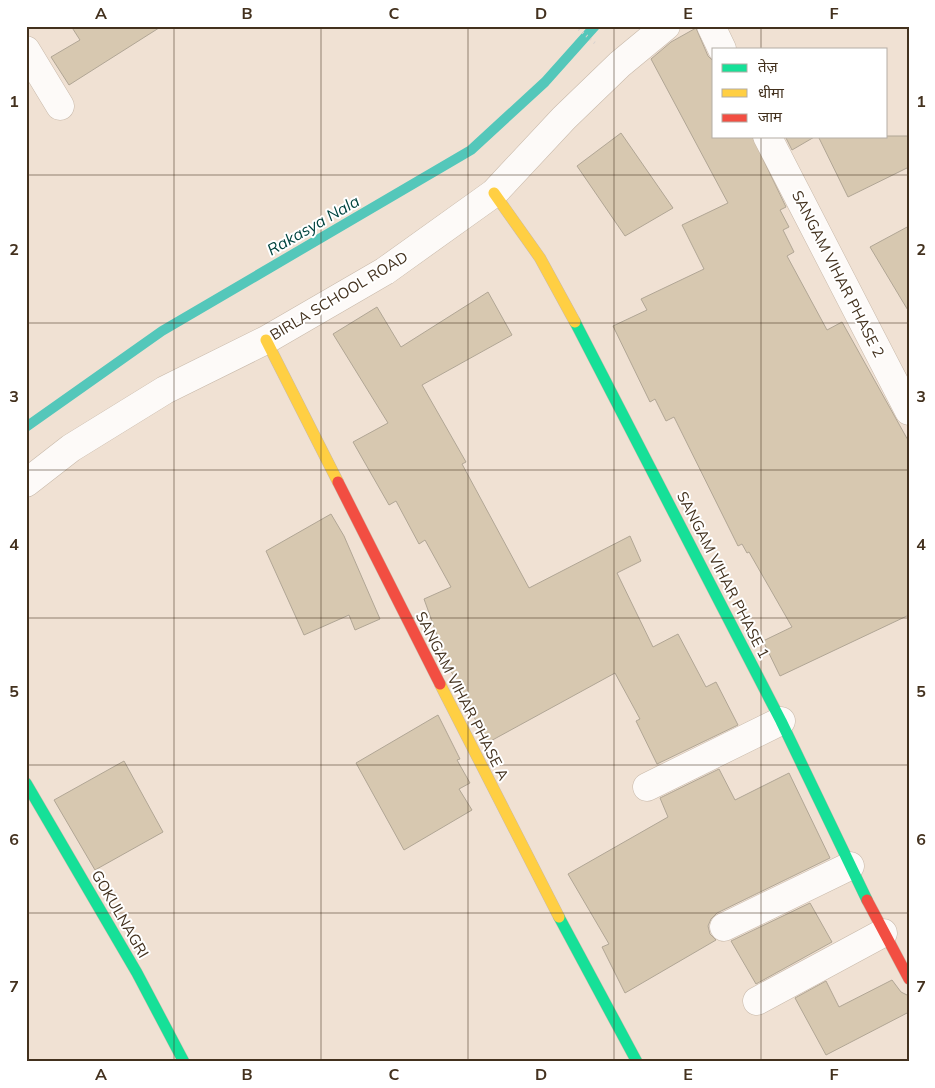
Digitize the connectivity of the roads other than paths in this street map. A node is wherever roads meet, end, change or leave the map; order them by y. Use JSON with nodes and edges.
{"nodes":[{"id":1,"x":666,"y":26,"type":"edge"},
{"id":2,"x":711,"y":26,"type":"edge"},
{"id":3,"x":722,"y":48,"type":"edge"},
{"id":4,"x":26,"y":50,"type":"edge"},
{"id":5,"x":60,"y":106,"type":"dead end"},
{"id":6,"x":768,"y":138,"type":"edge"},
{"id":7,"x":494,"y":193,"type":"junction"},
{"id":8,"x":266,"y":340,"type":"junction"},
{"id":9,"x":909,"y":411,"type":"edge"},
{"id":10,"x":26,"y":483,"type":"edge"},
{"id":11,"x":781,"y":721,"type":"junction"},
{"id":12,"x":26,"y":783,"type":"edge"},
{"id":13,"x":648,"y":788,"type":"dead end"},
{"id":14,"x":850,"y":866,"type":"junction"},
{"id":15,"x":724,"y":926,"type":"dead end"},
{"id":16,"x":883,"y":934,"type":"junction"},
{"id":17,"x":909,"y":979,"type":"edge"},
{"id":18,"x":757,"y":1001,"type":"dead end"},
{"id":19,"x":184,"y":1062,"type":"edge"},
{"id":20,"x":638,"y":1062,"type":"edge"}],
"edges":[{"from":1,"to":7,"type":"street","name":"BIRLA SCHOOL ROAD"},
{"from":2,"to":3,"type":"street"},
{"from":4,"to":5,"type":"street"},
{"from":6,"to":9,"type":"street","name":"SANGAM VIHAR PHASE 2"},
{"from":7,"to":8,"type":"street","name":"BIRLA SCHOOL ROAD"},
{"from":7,"to":11,"type":"street","name":"SANGAM VIHAR PHASE 1"},
{"from":8,"to":10,"type":"street","name":"BIRLA SCHOOL ROAD"},
{"from":8,"to":20,"type":"street","name":"SANGAM VIHAR PHASE A"},
{"from":11,"to":13,"type":"street"},
{"from":11,"to":14,"type":"street","name":"SANGAM VIHAR PHASE 1"},
{"from":12,"to":19,"type":"street","name":"GOKULNAGRI"},
{"from":14,"to":15,"type":"street"},
{"from":14,"to":16,"type":"street","name":"SANGAM VIHAR PHASE 1"},
{"from":16,"to":17,"type":"street","name":"SANGAM VIHAR PHASE 1"},
{"from":16,"to":18,"type":"street"}]}
